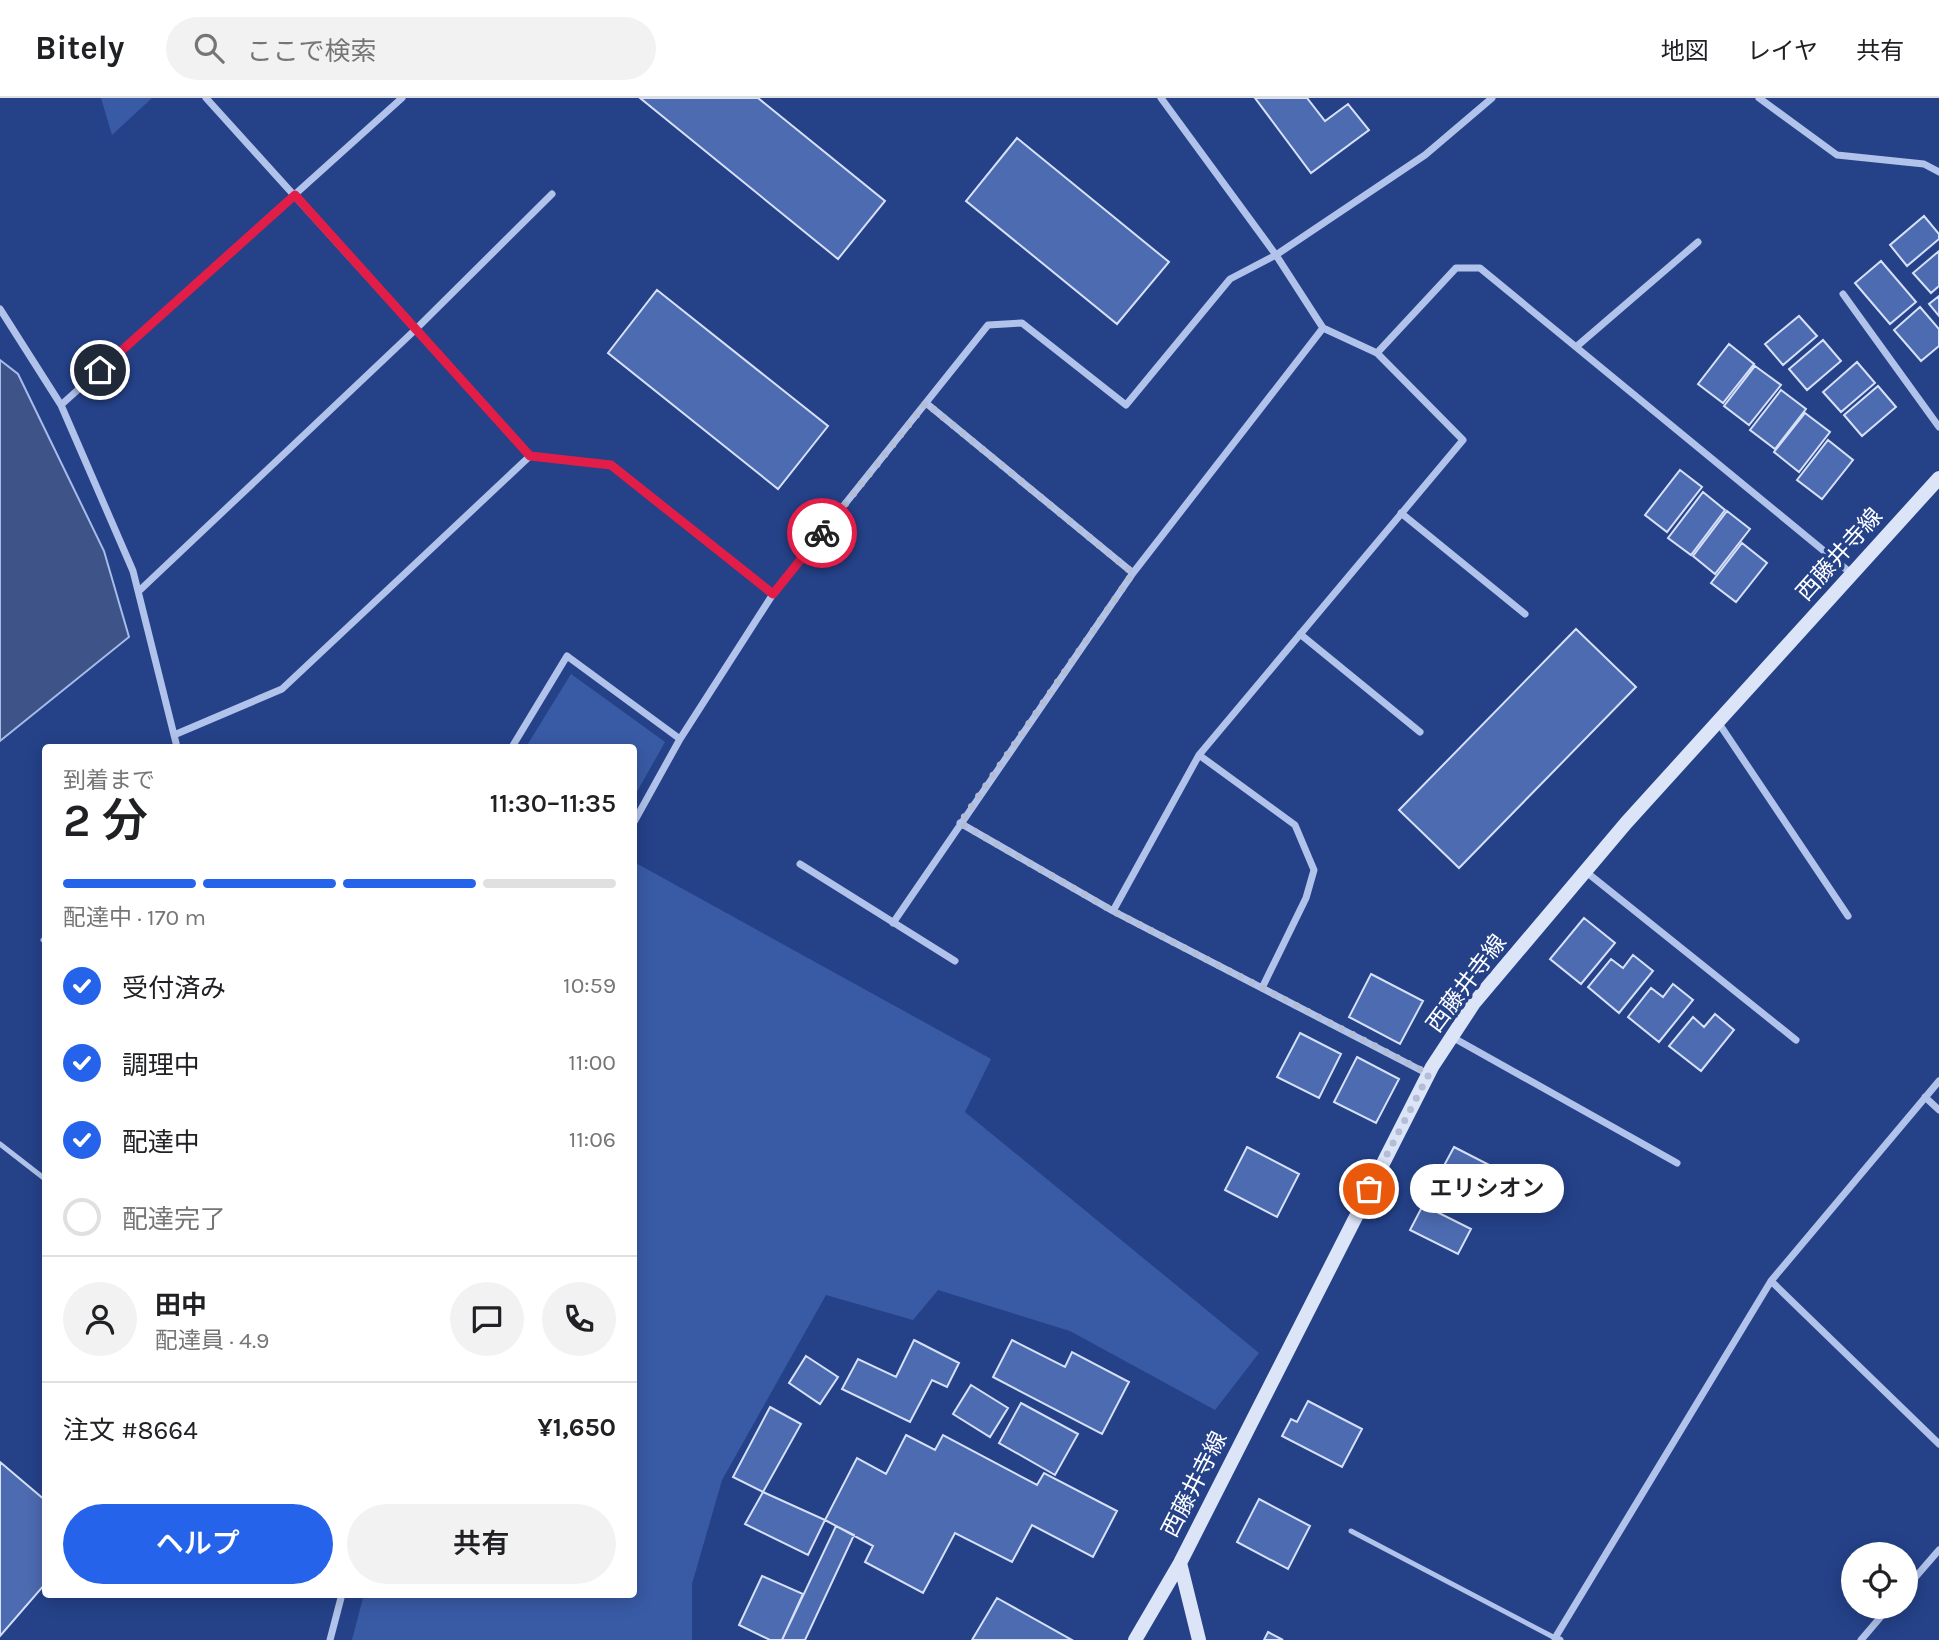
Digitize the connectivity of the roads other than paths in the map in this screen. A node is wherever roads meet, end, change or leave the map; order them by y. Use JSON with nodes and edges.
{"nodes":[{"id":1,"x":206,"y":98,"type":"edge"},
{"id":2,"x":402,"y":98,"type":"edge"},
{"id":3,"x":1161,"y":98,"type":"edge"},
{"id":4,"x":1492,"y":98,"type":"edge"},
{"id":5,"x":1759,"y":98,"type":"edge"},
{"id":6,"x":1939,"y":172,"type":"edge"},
{"id":7,"x":552,"y":194,"type":"dead end"},
{"id":8,"x":295,"y":195,"type":"junction"},
{"id":9,"x":1698,"y":242,"type":"dead end"},
{"id":10,"x":1276,"y":255,"type":"junction"},
{"id":11,"x":1843,"y":294,"type":"dead end"},
{"id":12,"x":0,"y":309,"type":"edge"},
{"id":13,"x":1323,"y":328,"type":"junction"},
{"id":14,"x":416,"y":329,"type":"junction"},
{"id":15,"x":1576,"y":348,"type":"junction"},
{"id":16,"x":1377,"y":353,"type":"junction"},
{"id":17,"x":926,"y":403,"type":"junction"},
{"id":18,"x":61,"y":405,"type":"junction"},
{"id":19,"x":1939,"y":427,"type":"edge"},
{"id":20,"x":530,"y":456,"type":"junction"},
{"id":21,"x":1939,"y":478,"type":"edge"},
{"id":22,"x":1401,"y":513,"type":"junction"},
{"id":23,"x":1133,"y":573,"type":"junction"},
{"id":24,"x":1852,"y":574,"type":"junction"},
{"id":25,"x":139,"y":591,"type":"junction"},
{"id":26,"x":773,"y":594,"type":"junction"},
{"id":27,"x":1525,"y":614,"type":"dead end"},
{"id":28,"x":1300,"y":634,"type":"junction"},
{"id":29,"x":1718,"y":722,"type":"junction"},
{"id":30,"x":1420,"y":732,"type":"dead end"},
{"id":31,"x":174,"y":736,"type":"junction"},
{"id":32,"x":680,"y":738,"type":"junction"},
{"id":33,"x":176,"y":744,"type":"edge"},
{"id":34,"x":514,"y":744,"type":"edge"},
{"id":35,"x":1199,"y":755,"type":"junction"},
{"id":36,"x":637,"y":817,"type":"edge"},
{"id":37,"x":960,"y":823,"type":"junction"},
{"id":38,"x":800,"y":864,"type":"dead end"},
{"id":39,"x":1586,"y":871,"type":"junction"},
{"id":40,"x":1113,"y":911,"type":"junction"},
{"id":41,"x":1848,"y":916,"type":"dead end"},
{"id":42,"x":893,"y":923,"type":"junction"},
{"id":43,"x":954,"y":961,"type":"dead end"},
{"id":44,"x":1262,"y":988,"type":"junction"},
{"id":45,"x":1452,"y":1037,"type":"junction"},
{"id":46,"x":1796,"y":1040,"type":"dead end"},
{"id":47,"x":1429,"y":1074,"type":"junction"},
{"id":48,"x":1939,"y":1081,"type":"edge"},
{"id":49,"x":1925,"y":1097,"type":"junction"},
{"id":50,"x":1939,"y":1110,"type":"edge"},
{"id":51,"x":0,"y":1144,"type":"edge"},
{"id":52,"x":1677,"y":1163,"type":"dead end"},
{"id":53,"x":42,"y":1177,"type":"edge"},
{"id":54,"x":1771,"y":1281,"type":"junction"},
{"id":55,"x":1939,"y":1444,"type":"edge"},
{"id":56,"x":1351,"y":1531,"type":"dead end"},
{"id":57,"x":1939,"y":1550,"type":"edge"},
{"id":58,"x":1180,"y":1563,"type":"junction"},
{"id":59,"x":1918,"y":1574,"type":"edge"},
{"id":60,"x":341,"y":1598,"type":"edge"},
{"id":61,"x":1879,"y":1619,"type":"edge"},
{"id":62,"x":1558,"y":1639,"type":"edge"},
{"id":63,"x":330,"y":1640,"type":"edge"},
{"id":64,"x":1135,"y":1640,"type":"edge"},
{"id":65,"x":1199,"y":1640,"type":"edge"},
{"id":66,"x":1861,"y":1640,"type":"edge"}],
"edges":[{"from":1,"to":8,"type":"street"},
{"from":2,"to":8,"type":"street"},
{"from":3,"to":10,"type":"street"},
{"from":4,"to":10,"type":"street"},
{"from":5,"to":6,"type":"street"},
{"from":7,"to":14,"type":"street"},
{"from":8,"to":14,"type":"street"},
{"from":8,"to":18,"type":"street"},
{"from":9,"to":15,"type":"street"},
{"from":10,"to":13,"type":"street"},
{"from":10,"to":17,"type":"street"},
{"from":11,"to":19,"type":"street"},
{"from":12,"to":18,"type":"street"},
{"from":13,"to":16,"type":"street"},
{"from":13,"to":23,"type":"street"},
{"from":14,"to":20,"type":"street"},
{"from":14,"to":25,"type":"street"},
{"from":15,"to":16,"type":"street"},
{"from":15,"to":24,"type":"street"},
{"from":16,"to":22,"type":"street"},
{"from":17,"to":23,"type":"street"},
{"from":17,"to":26,"type":"street"},
{"from":18,"to":25,"type":"street"},
{"from":20,"to":26,"type":"street"},
{"from":20,"to":31,"type":"street"},
{"from":21,"to":24,"type":"main road","name":"西藤井寺線"},
{"from":22,"to":27,"type":"street"},
{"from":22,"to":28,"type":"street"},
{"from":23,"to":37,"type":"street"},
{"from":24,"to":29,"type":"main road","name":"西藤井寺線"},
{"from":25,"to":31,"type":"street"},
{"from":26,"to":32,"type":"street"},
{"from":28,"to":30,"type":"street"},
{"from":28,"to":35,"type":"street"},
{"from":29,"to":39,"type":"main road","name":"西藤井寺線"},
{"from":29,"to":41,"type":"street"},
{"from":31,"to":33,"type":"street"},
{"from":32,"to":34,"type":"street"},
{"from":32,"to":36,"type":"street"},
{"from":35,"to":40,"type":"street"},
{"from":35,"to":44,"type":"street"},
{"from":37,"to":40,"type":"street"},
{"from":37,"to":42,"type":"street"},
{"from":38,"to":42,"type":"street"},
{"from":39,"to":45,"type":"main road","name":"西藤井寺線"},
{"from":39,"to":46,"type":"street"},
{"from":40,"to":44,"type":"street"},
{"from":42,"to":43,"type":"street"},
{"from":44,"to":47,"type":"street"},
{"from":45,"to":47,"type":"main road","name":"西藤井寺線"},
{"from":45,"to":52,"type":"street"},
{"from":47,"to":58,"type":"main road","name":"西藤井寺線"},
{"from":48,"to":49,"type":"street"},
{"from":49,"to":50,"type":"street"},
{"from":49,"to":54,"type":"street"},
{"from":51,"to":53,"type":"lane"},
{"from":54,"to":55,"type":"street"},
{"from":54,"to":62,"type":"street"},
{"from":56,"to":62,"type":"lane"},
{"from":57,"to":59,"type":"street"},
{"from":58,"to":64,"type":"main road","name":"西藤井寺線"},
{"from":58,"to":65,"type":"main road"},
{"from":60,"to":63,"type":"street"},
{"from":61,"to":66,"type":"street"}]}
